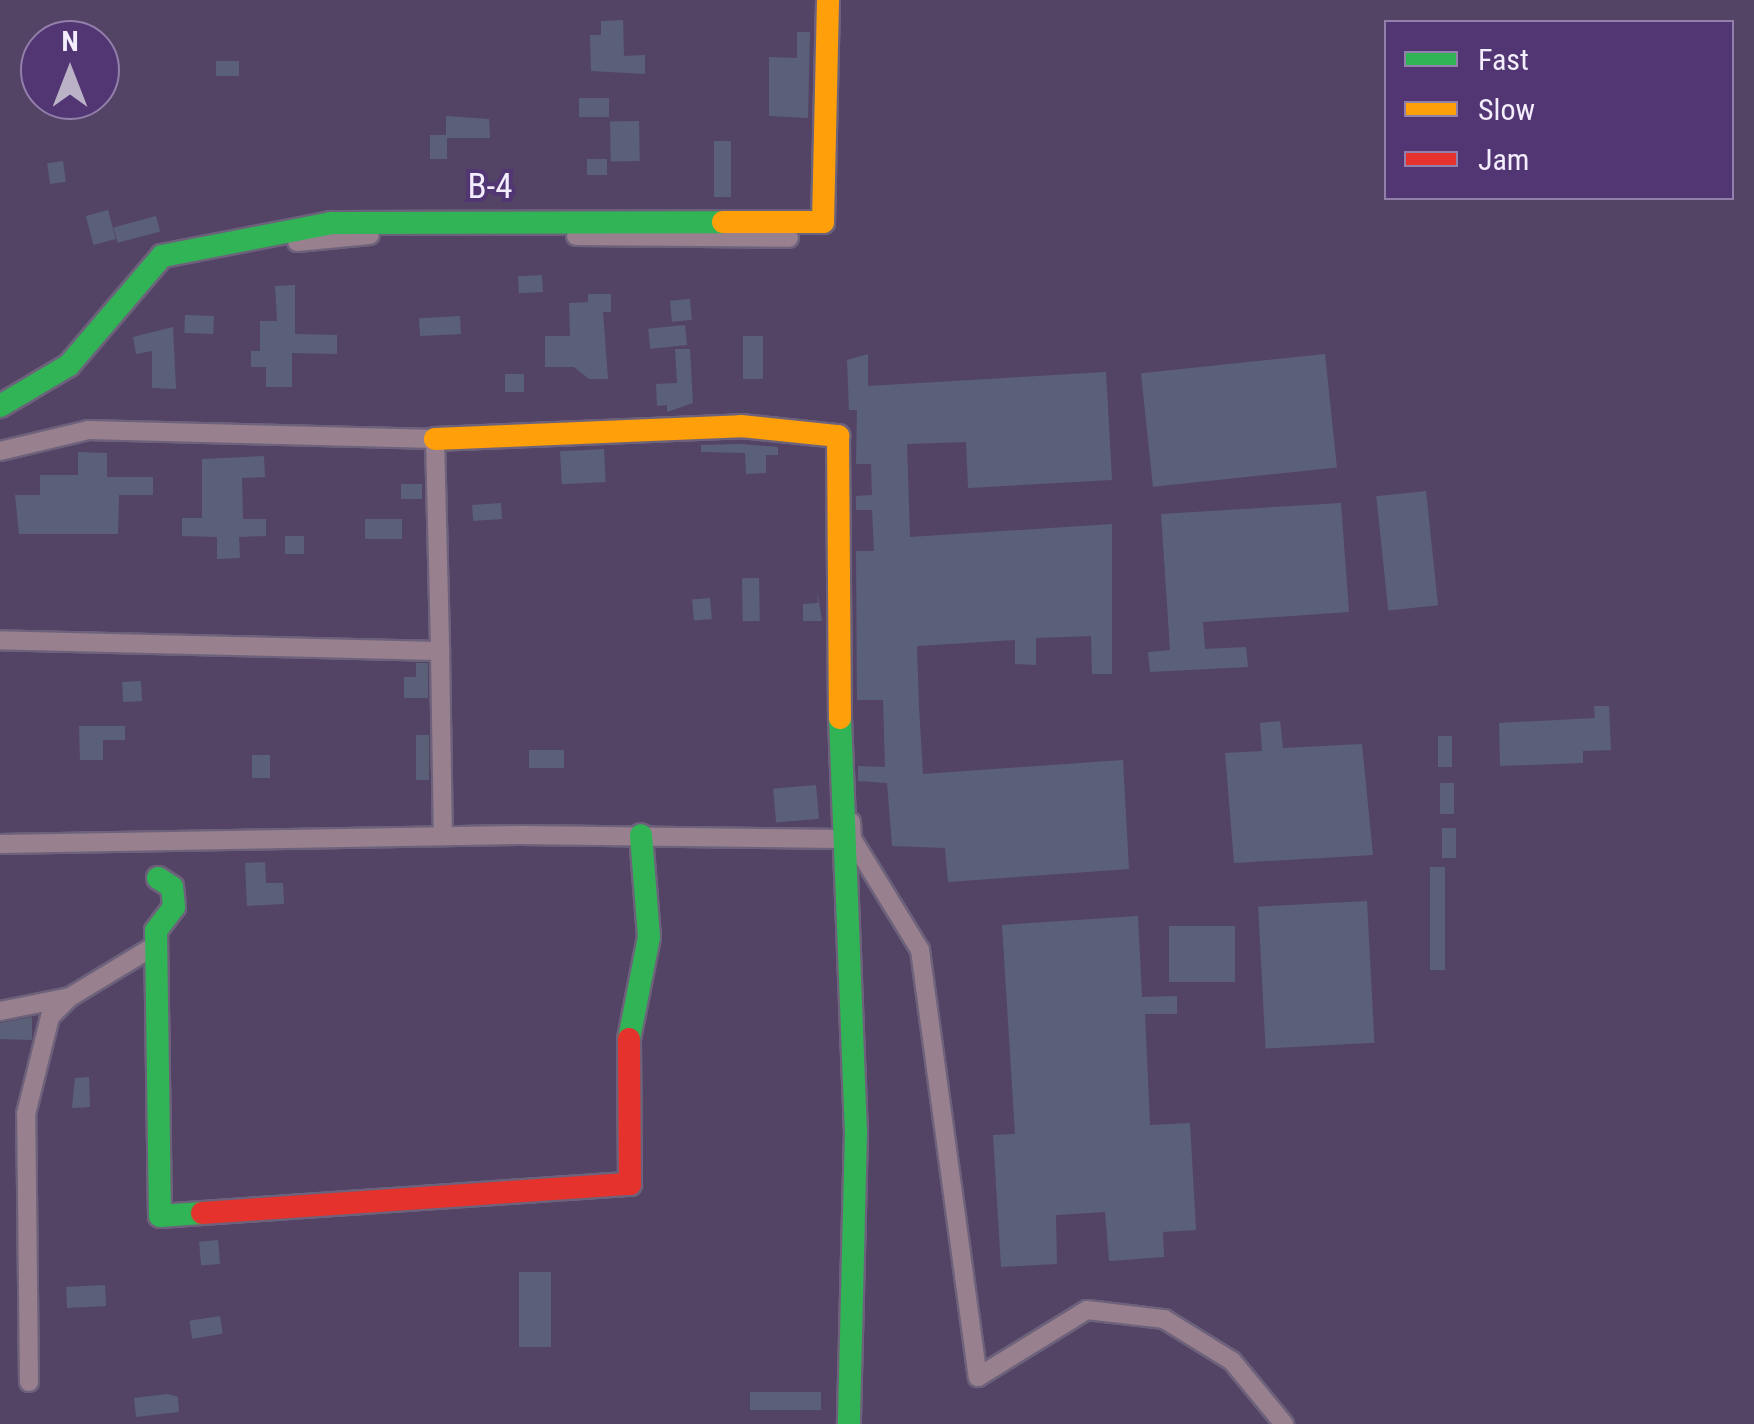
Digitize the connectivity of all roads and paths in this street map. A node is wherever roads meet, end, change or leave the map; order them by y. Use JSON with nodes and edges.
{"nodes":[{"id":1,"x":828,"y":0,"type":"edge"},
{"id":2,"x":790,"y":238,"type":"dead end"},
{"id":3,"x":162,"y":256,"type":"junction"},
{"id":4,"x":0,"y":406,"type":"edge"},
{"id":5,"x":435,"y":439,"type":"junction"},
{"id":6,"x":0,"y":451,"type":"edge"},
{"id":7,"x":0,"y":640,"type":"edge"},
{"id":8,"x":440,"y":650,"type":"junction"},
{"id":9,"x":843,"y":667,"type":"junction"},
{"id":10,"x":641,"y":835,"type":"junction"},
{"id":11,"x":443,"y":836,"type":"junction"},
{"id":12,"x":842,"y":839,"type":"junction"},
{"id":13,"x":0,"y":844,"type":"edge"},
{"id":14,"x":158,"y":878,"type":"dead end"},
{"id":15,"x":156,"y":945,"type":"junction"},
{"id":16,"x":70,"y":997,"type":"junction"},
{"id":17,"x":0,"y":1011,"type":"edge"},
{"id":18,"x":29,"y":1382,"type":"dead end"},
{"id":19,"x":849,"y":1424,"type":"edge"},
{"id":20,"x":1284,"y":1424,"type":"edge"}],
"edges":[{"from":1,"to":3,"type":"street","name":"B-4"},
{"from":2,"to":3,"type":"street"},
{"from":3,"to":4,"type":"street"},
{"from":5,"to":6,"type":"street"},
{"from":5,"to":8,"type":"street"},
{"from":5,"to":9,"type":"street"},
{"from":7,"to":8,"type":"street"},
{"from":8,"to":11,"type":"street"},
{"from":9,"to":12,"type":"street"},
{"from":9,"to":20,"type":"street"},
{"from":10,"to":11,"type":"street"},
{"from":10,"to":12,"type":"street"},
{"from":10,"to":15,"type":"street"},
{"from":11,"to":13,"type":"street"},
{"from":12,"to":19,"type":"street"},
{"from":14,"to":15,"type":"street"},
{"from":15,"to":16,"type":"street"},
{"from":16,"to":17,"type":"street"},
{"from":16,"to":18,"type":"street"}]}
